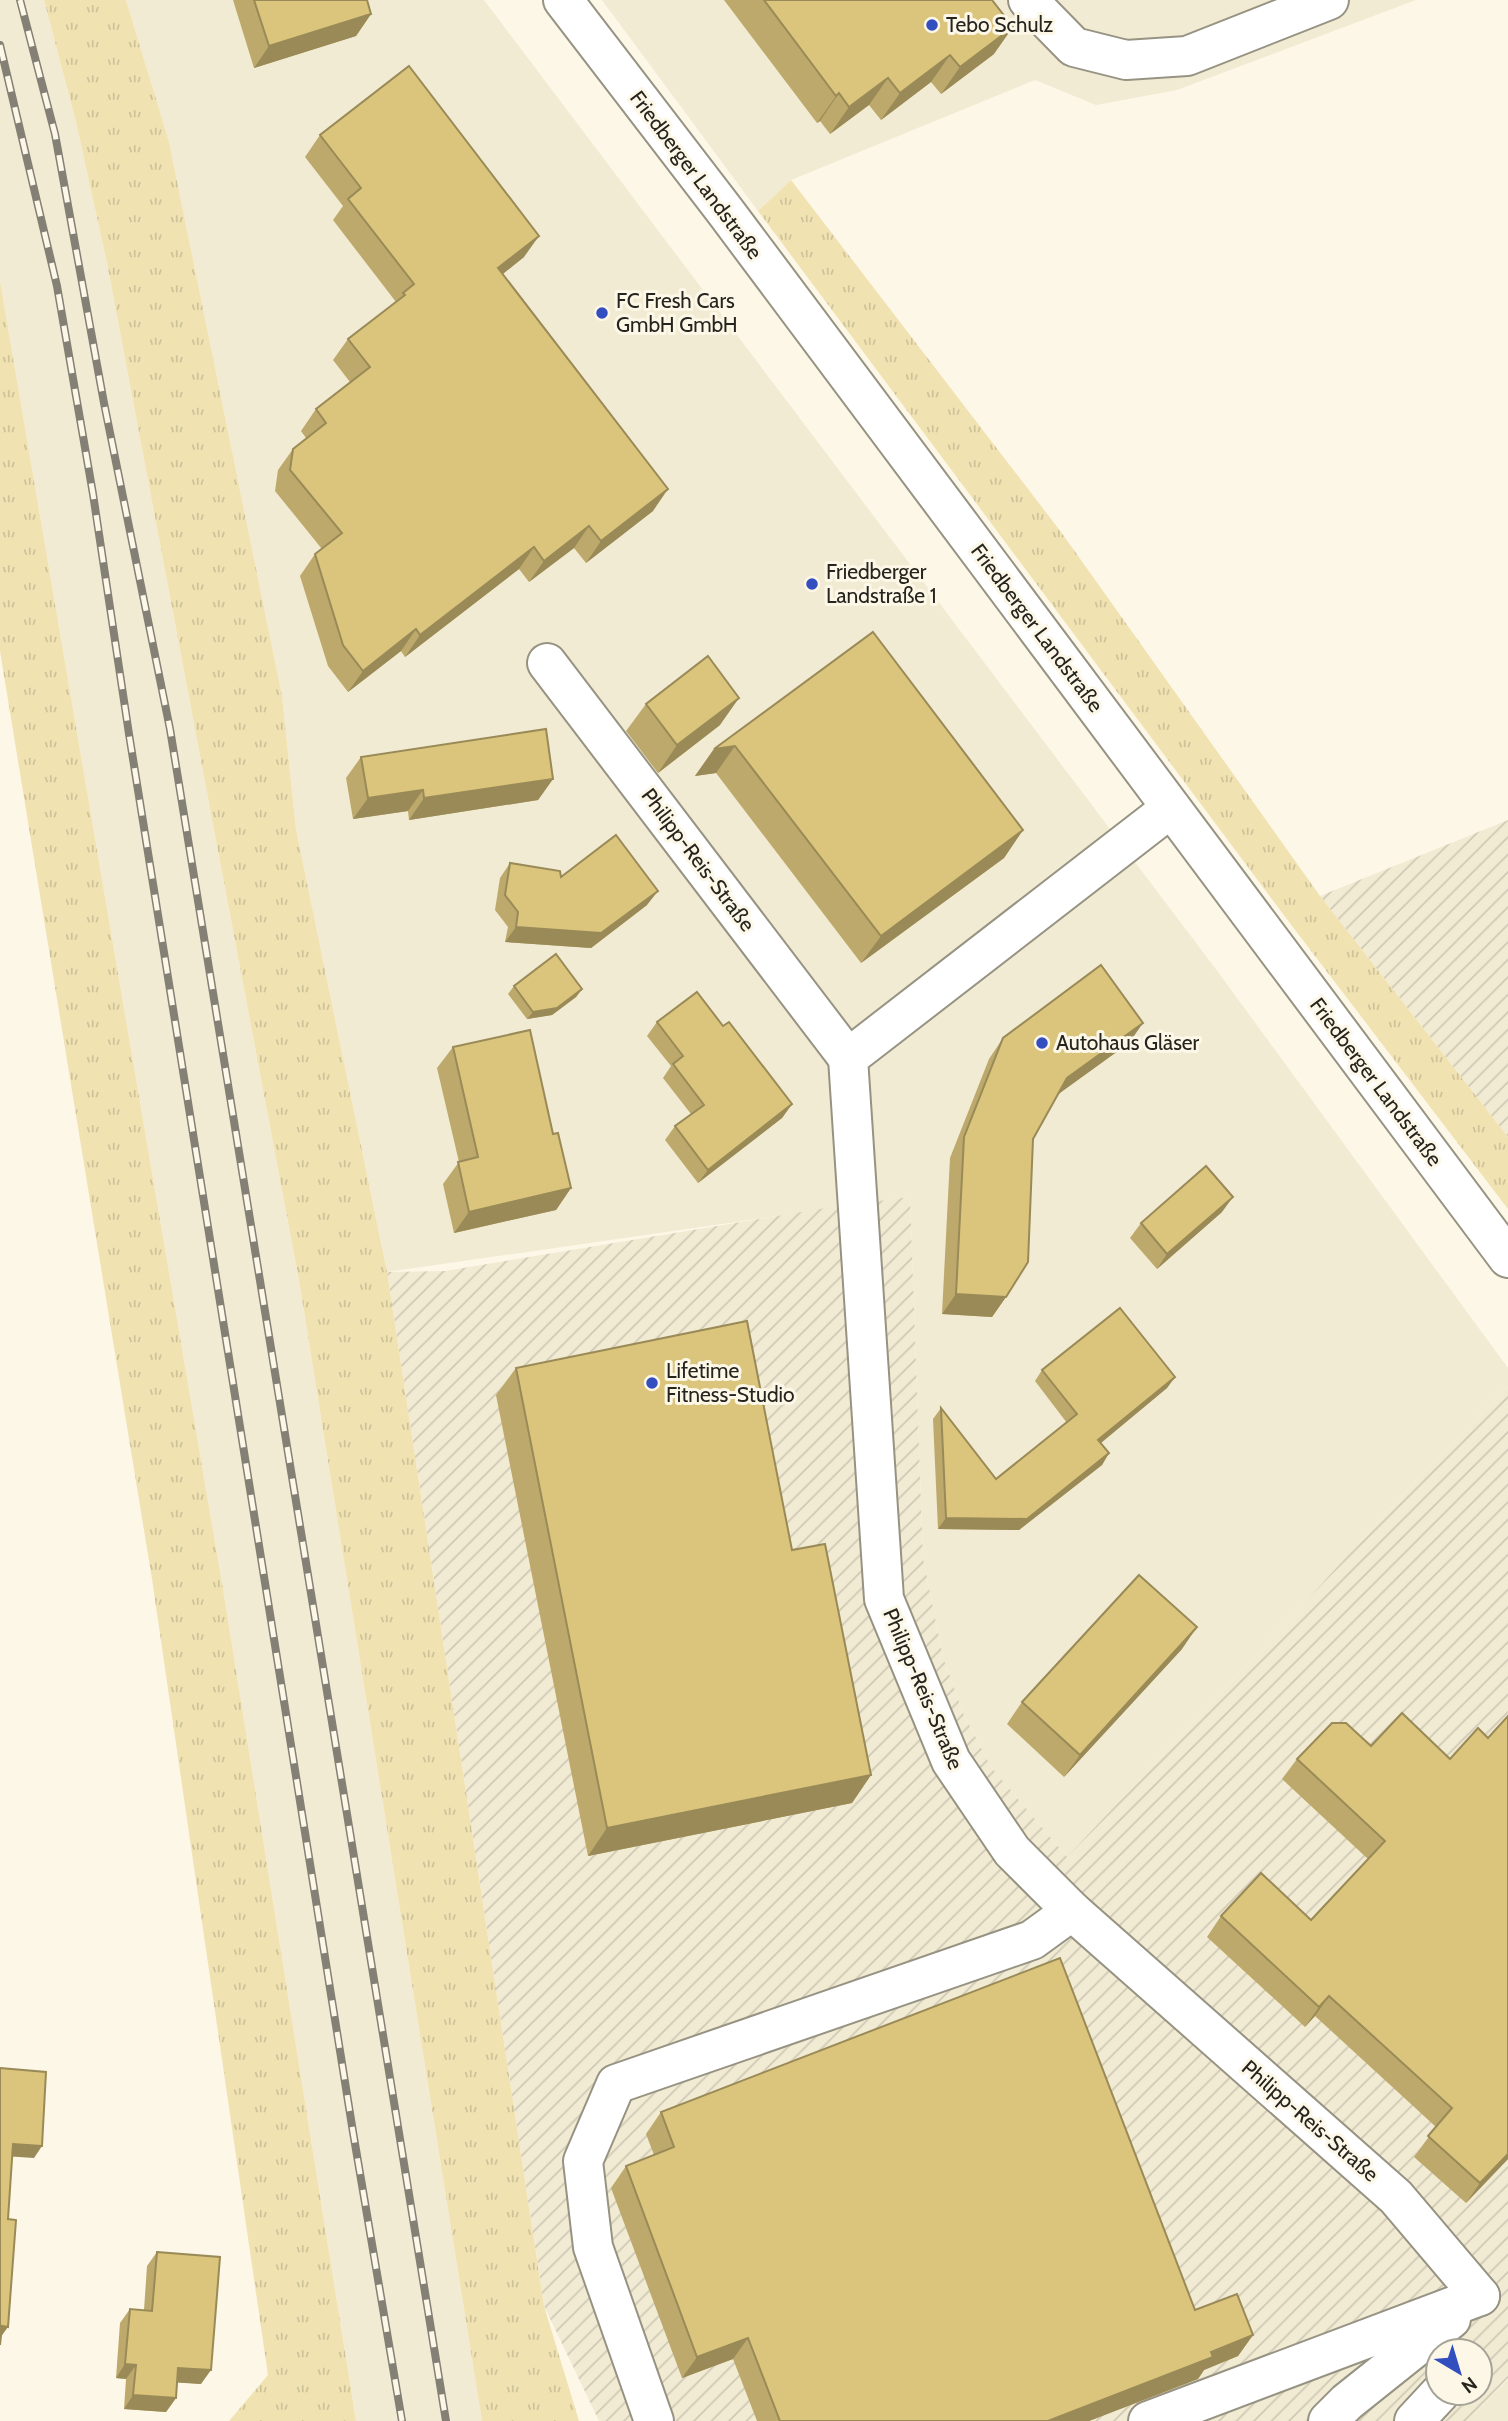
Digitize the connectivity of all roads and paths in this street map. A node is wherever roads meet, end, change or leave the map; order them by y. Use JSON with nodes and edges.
{"nodes":[{"id":1,"x":563,"y":0,"type":"edge"},
{"id":2,"x":1028,"y":0,"type":"edge"},
{"id":3,"x":1329,"y":0,"type":"edge"},
{"id":4,"x":547,"y":663,"type":"dead end"},
{"id":5,"x":1171,"y":808,"type":"junction"},
{"id":6,"x":848,"y":1058,"type":"junction"},
{"id":7,"x":1508,"y":1258,"type":"edge"},
{"id":8,"x":1072,"y":1910,"type":"junction"},
{"id":9,"x":1480,"y":2296,"type":"junction"},
{"id":10,"x":1464,"y":2337,"type":"edge"},
{"id":11,"x":1427,"y":2407,"type":"edge"},
{"id":12,"x":654,"y":2421,"type":"edge"},
{"id":13,"x":1148,"y":2421,"type":"edge"},
{"id":14,"x":1328,"y":2421,"type":"edge"},
{"id":15,"x":1414,"y":2421,"type":"edge"}],
"edges":[{"from":1,"to":5,"type":"street","name":"Friedberger Landstraße"},
{"from":2,"to":3,"type":"street"},
{"from":4,"to":6,"type":"street","name":"Philipp-Reis-Straße"},
{"from":5,"to":6,"type":"street"},
{"from":5,"to":7,"type":"street","name":"Friedberger Landstraße"},
{"from":6,"to":8,"type":"street","name":"Philipp-Reis-Straße"},
{"from":8,"to":9,"type":"street","name":"Philipp-Reis-Straße"},
{"from":8,"to":12,"type":"street"},
{"from":9,"to":10,"type":"street"},
{"from":9,"to":13,"type":"street"},
{"from":9,"to":14,"type":"street"},
{"from":11,"to":15,"type":"street"}]}
